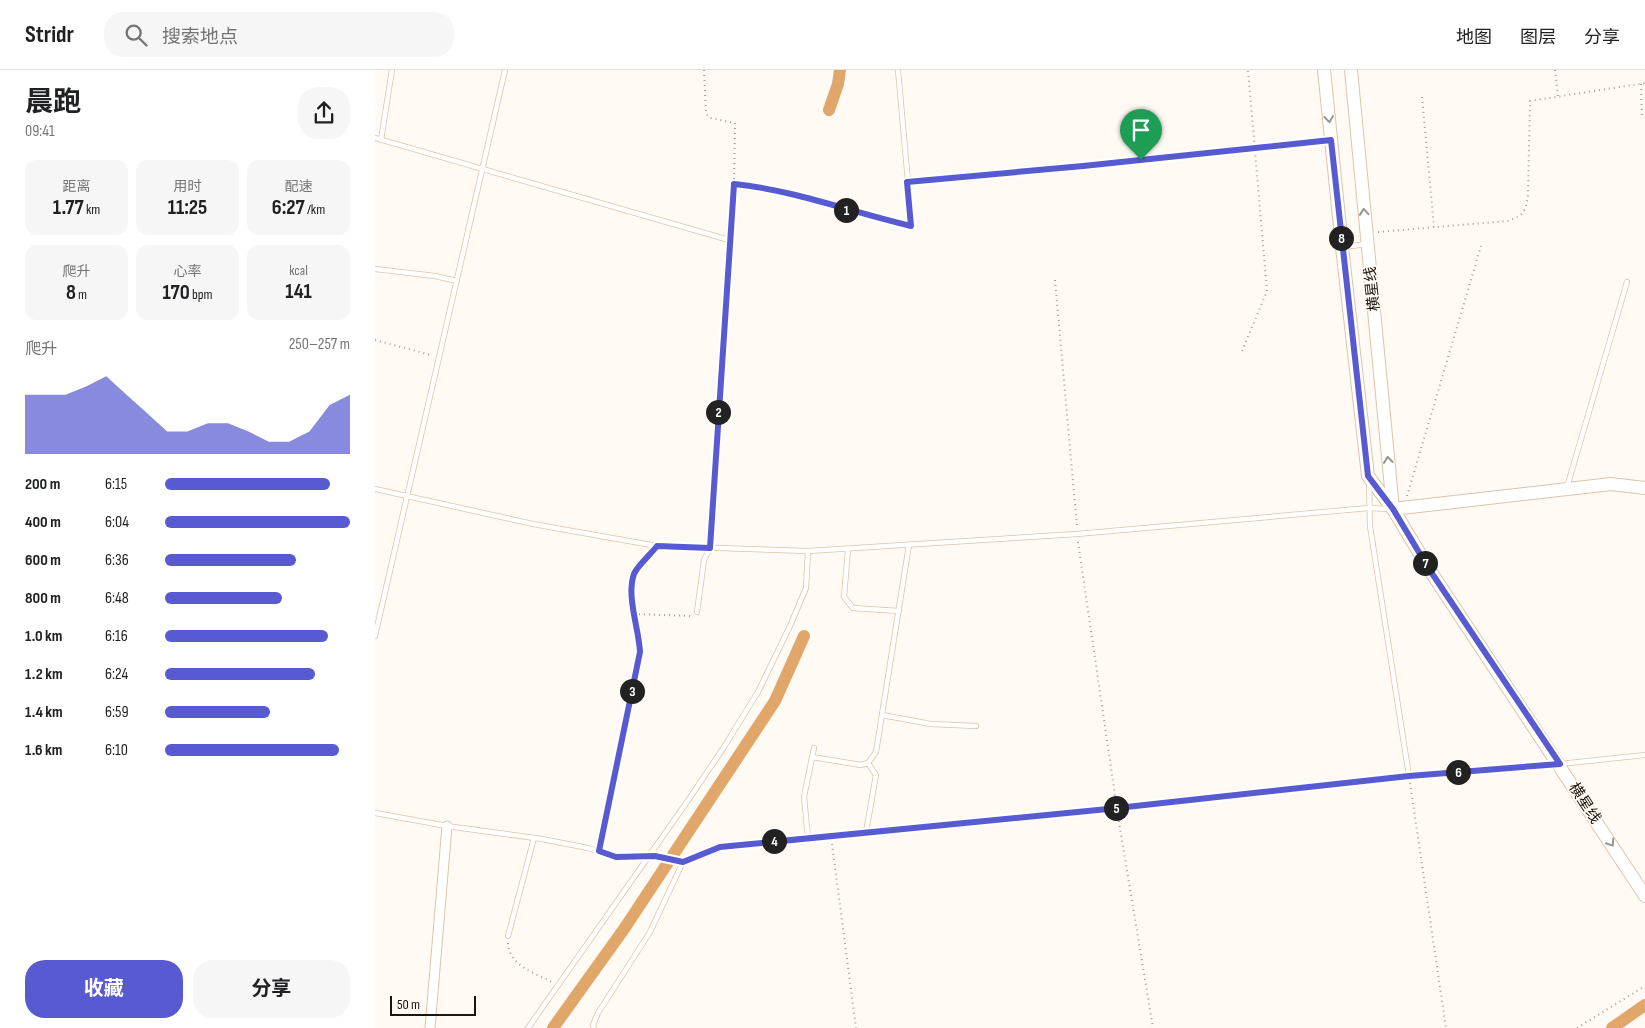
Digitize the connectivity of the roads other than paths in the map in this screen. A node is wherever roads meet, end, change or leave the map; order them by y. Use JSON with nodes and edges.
{"nodes":[{"id":1,"x":392,"y":70,"type":"edge"},
{"id":2,"x":505,"y":70,"type":"edge"},
{"id":3,"x":898,"y":70,"type":"edge"},
{"id":4,"x":1324,"y":70,"type":"edge"},
{"id":5,"x":1351,"y":70,"type":"edge"},
{"id":6,"x":375,"y":138,"type":"edge"},
{"id":7,"x":381,"y":140,"type":"junction"},
{"id":8,"x":483,"y":168,"type":"junction"},
{"id":9,"x":907,"y":182,"type":"road end"},
{"id":10,"x":1367,"y":239,"type":"junction"},
{"id":11,"x":729,"y":240,"type":"road end"},
{"id":12,"x":1341,"y":247,"type":"junction"},
{"id":13,"x":375,"y":269,"type":"edge"},
{"id":14,"x":457,"y":281,"type":"junction"},
{"id":15,"x":1627,"y":282,"type":"dead end"},
{"id":16,"x":1368,"y":476,"type":"junction"},
{"id":17,"x":1645,"y":488,"type":"edge"},
{"id":18,"x":375,"y":489,"type":"edge"},
{"id":19,"x":1566,"y":491,"type":"junction"},
{"id":20,"x":407,"y":498,"type":"junction"},
{"id":21,"x":1369,"y":508,"type":"junction"},
{"id":22,"x":1398,"y":508,"type":"junction"},
{"id":23,"x":909,"y":545,"type":"junction"},
{"id":24,"x":657,"y":546,"type":"junction"},
{"id":25,"x":710,"y":548,"type":"junction"},
{"id":26,"x":848,"y":548,"type":"junction"},
{"id":27,"x":808,"y":551,"type":"junction"},
{"id":28,"x":632,"y":583,"type":"road end"},
{"id":29,"x":899,"y":611,"type":"junction"},
{"id":30,"x":697,"y":612,"type":"road end"},
{"id":31,"x":375,"y":636,"type":"edge"},
{"id":32,"x":882,"y":715,"type":"junction"},
{"id":33,"x":976,"y":726,"type":"dead end"},
{"id":34,"x":813,"y":748,"type":"dead end"},
{"id":35,"x":1645,"y":755,"type":"edge"},
{"id":36,"x":812,"y":757,"type":"junction"},
{"id":37,"x":868,"y":763,"type":"junction"},
{"id":38,"x":1560,"y":764,"type":"junction"},
{"id":39,"x":1409,"y":776,"type":"junction"},
{"id":40,"x":375,"y":813,"type":"edge"},
{"id":41,"x":447,"y":826,"type":"junction"},
{"id":42,"x":866,"y":832,"type":"junction"},
{"id":43,"x":534,"y":838,"type":"junction"},
{"id":44,"x":808,"y":838,"type":"junction"},
{"id":45,"x":652,"y":855,"type":"junction"},
{"id":46,"x":683,"y":862,"type":"junction"},
{"id":47,"x":1645,"y":896,"type":"edge"},
{"id":48,"x":508,"y":936,"type":"road end"},
{"id":49,"x":430,"y":1028,"type":"edge"},
{"id":50,"x":528,"y":1028,"type":"edge"},
{"id":51,"x":594,"y":1028,"type":"edge"}],
"edges":[{"from":1,"to":7,"type":"lane"},
{"from":2,"to":8,"type":"lane"},
{"from":3,"to":9,"type":"lane"},
{"from":4,"to":12,"type":"street","name":"横星线","one_way":true},
{"from":10,"to":5,"type":"street","name":"横星线","one_way":true},
{"from":6,"to":7,"type":"lane"},
{"from":7,"to":8,"type":"lane"},
{"from":8,"to":11,"type":"lane"},
{"from":8,"to":14,"type":"lane"},
{"from":10,"to":12,"type":"lane"},
{"from":22,"to":10,"type":"street","name":"横星线","one_way":true},
{"from":12,"to":16,"type":"street","name":"横星线"},
{"from":13,"to":14,"type":"lane"},
{"from":14,"to":20,"type":"lane"},
{"from":15,"to":19,"type":"lane"},
{"from":16,"to":21,"type":"lane"},
{"from":16,"to":22,"type":"street","name":"横星线"},
{"from":17,"to":19,"type":"street"},
{"from":18,"to":20,"type":"lane"},
{"from":19,"to":22,"type":"street"},
{"from":20,"to":24,"type":"lane"},
{"from":20,"to":31,"type":"lane"},
{"from":21,"to":22,"type":"lane"},
{"from":21,"to":23,"type":"lane"},
{"from":21,"to":39,"type":"lane"},
{"from":22,"to":38,"type":"street","name":"横星线"},
{"from":23,"to":26,"type":"lane"},
{"from":23,"to":29,"type":"lane"},
{"from":24,"to":25,"type":"lane"},
{"from":24,"to":28,"type":"lane"},
{"from":25,"to":27,"type":"lane"},
{"from":25,"to":30,"type":"lane"},
{"from":26,"to":27,"type":"lane"},
{"from":26,"to":29,"type":"lane"},
{"from":27,"to":45,"type":"lane"},
{"from":29,"to":32,"type":"lane"},
{"from":32,"to":33,"type":"lane"},
{"from":32,"to":37,"type":"lane"},
{"from":34,"to":36,"type":"lane"},
{"from":35,"to":38,"type":"lane"},
{"from":36,"to":37,"type":"lane"},
{"from":36,"to":44,"type":"lane"},
{"from":37,"to":42,"type":"lane"},
{"from":38,"to":39,"type":"lane"},
{"from":38,"to":47,"type":"street","name":"横星线","one_way":true},
{"from":39,"to":42,"type":"lane"},
{"from":40,"to":41,"type":"lane"},
{"from":41,"to":43,"type":"lane"},
{"from":41,"to":49,"type":"street"},
{"from":42,"to":44,"type":"lane"},
{"from":43,"to":45,"type":"lane"},
{"from":43,"to":48,"type":"lane"},
{"from":44,"to":46,"type":"lane"},
{"from":45,"to":46,"type":"lane"},
{"from":45,"to":50,"type":"lane"},
{"from":46,"to":51,"type":"lane"}]}
